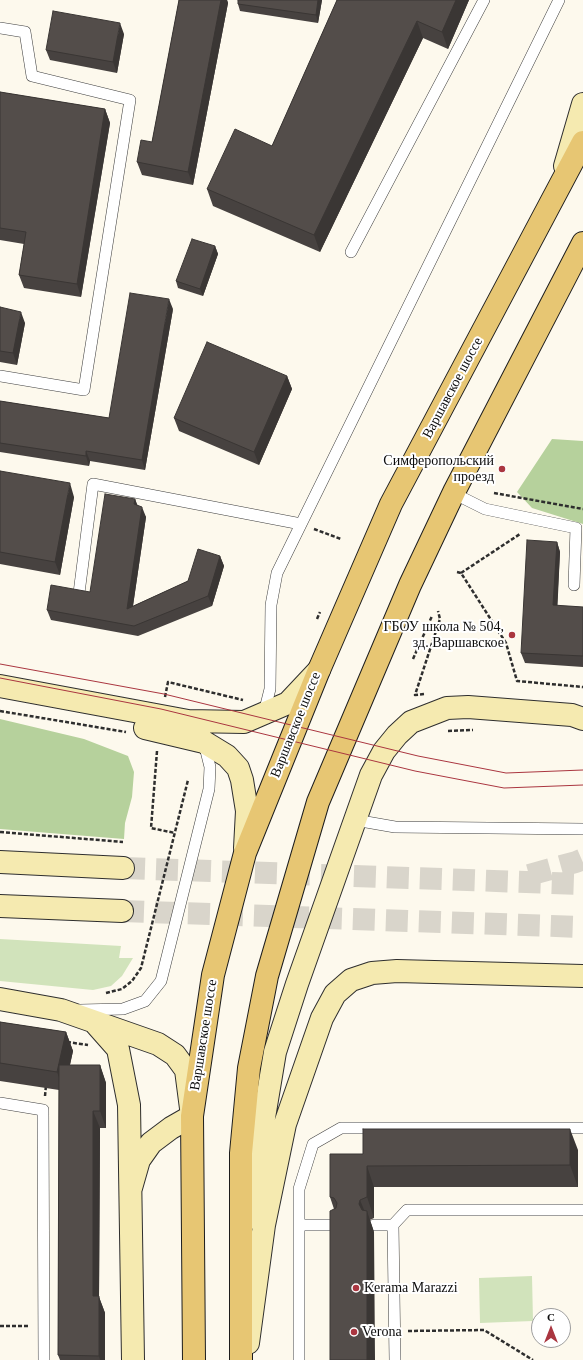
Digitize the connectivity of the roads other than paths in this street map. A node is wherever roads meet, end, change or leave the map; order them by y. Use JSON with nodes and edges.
{"nodes":[{"id":1,"x":484,"y":0,"type":"edge"},
{"id":2,"x":559,"y":0,"type":"edge"},
{"id":3,"x":0,"y":28,"type":"edge"},
{"id":4,"x":583,"y":104,"type":"edge"},
{"id":5,"x":583,"y":142,"type":"edge"},
{"id":6,"x":557,"y":192,"type":"junction"},
{"id":7,"x":583,"y":243,"type":"edge"},
{"id":8,"x":351,"y":252,"type":"dead end"},
{"id":9,"x":0,"y":376,"type":"edge"},
{"id":10,"x":453,"y":493,"type":"junction"},
{"id":11,"x":301,"y":524,"type":"junction"},
{"id":12,"x":574,"y":585,"type":"dead end"},
{"id":13,"x":78,"y":593,"type":"edge"},
{"id":14,"x":319,"y":670,"type":"junction"},
{"id":15,"x":0,"y":686,"type":"edge"},
{"id":16,"x":0,"y":701,"type":"edge"},
{"id":17,"x":264,"y":713,"type":"junction"},
{"id":18,"x":583,"y":719,"type":"edge"},
{"id":19,"x":188,"y":721,"type":"junction"},
{"id":20,"x":204,"y":742,"type":"junction"},
{"id":21,"x":355,"y":820,"type":"junction"},
{"id":22,"x":583,"y":829,"type":"edge"},
{"id":23,"x":245,"y":853,"type":"junction"},
{"id":24,"x":0,"y":862,"type":"edge"},
{"id":25,"x":123,"y":868,"type":"tunnel mouth"},
{"id":26,"x":0,"y":906,"type":"edge"},
{"id":27,"x":122,"y":911,"type":"tunnel mouth"},
{"id":28,"x":583,"y":976,"type":"edge"},
{"id":29,"x":0,"y":999,"type":"edge"},
{"id":30,"x":62,"y":1010,"type":"junction"},
{"id":31,"x":95,"y":1022,"type":"junction"},
{"id":32,"x":0,"y":1103,"type":"edge"},
{"id":33,"x":192,"y":1116,"type":"junction"},
{"id":34,"x":583,"y":1128,"type":"edge"},
{"id":35,"x":131,"y":1188,"type":"junction"},
{"id":36,"x":583,"y":1210,"type":"edge"},
{"id":37,"x":299,"y":1225,"type":"junction"},
{"id":38,"x":338,"y":1225,"type":"edge"},
{"id":39,"x":374,"y":1225,"type":"dead end"},
{"id":40,"x":393,"y":1225,"type":"junction"},
{"id":41,"x":241,"y":1258,"type":"junction"},
{"id":42,"x":44,"y":1360,"type":"edge"},
{"id":43,"x":133,"y":1360,"type":"edge"},
{"id":44,"x":194,"y":1360,"type":"edge"},
{"id":45,"x":241,"y":1360,"type":"edge"},
{"id":46,"x":246,"y":1360,"type":"edge"},
{"id":47,"x":299,"y":1360,"type":"edge"},
{"id":48,"x":395,"y":1360,"type":"edge"}],
"edges":[{"from":1,"to":8,"type":"lane"},
{"from":2,"to":11,"type":"lane"},
{"from":3,"to":9,"type":"lane"},
{"from":4,"to":6,"type":"main road"},
{"from":5,"to":6,"type":"main road","name":"Варшавское шоссе"},
{"from":6,"to":14,"type":"main road","name":"Варшавское шоссе"},
{"from":7,"to":10,"type":"main road"},
{"from":10,"to":12,"type":"lane"},
{"from":10,"to":41,"type":"main road"},
{"from":11,"to":13,"type":"lane"},
{"from":11,"to":17,"type":"lane"},
{"from":14,"to":17,"type":"main road"},
{"from":14,"to":23,"type":"main road","name":"Варшавское шоссе"},
{"from":15,"to":19,"type":"main road"},
{"from":16,"to":20,"type":"main road"},
{"from":17,"to":19,"type":"main road"},
{"from":18,"to":21,"type":"main road"},
{"from":19,"to":20,"type":"lane"},
{"from":20,"to":23,"type":"main road"},
{"from":20,"to":30,"type":"lane"},
{"from":21,"to":22,"type":"lane"},
{"from":21,"to":41,"type":"main road"},
{"from":23,"to":33,"type":"main road","name":"Варшавское шоссе"},
{"from":24,"to":25,"type":"main road"},
{"from":26,"to":27,"type":"main road"},
{"from":28,"to":46,"type":"main road"},
{"from":29,"to":30,"type":"main road"},
{"from":30,"to":31,"type":"main road"},
{"from":31,"to":33,"type":"main road"},
{"from":31,"to":35,"type":"main road"},
{"from":32,"to":42,"type":"lane"},
{"from":33,"to":35,"type":"main road"},
{"from":33,"to":44,"type":"main road","name":"Варшавское шоссе"},
{"from":34,"to":37,"type":"lane"},
{"from":35,"to":43,"type":"main road"},
{"from":36,"to":40,"type":"lane"},
{"from":37,"to":38,"type":"lane"},
{"from":37,"to":47,"type":"lane"},
{"from":39,"to":40,"type":"lane"},
{"from":40,"to":48,"type":"lane"},
{"from":41,"to":45,"type":"main road"}]}
